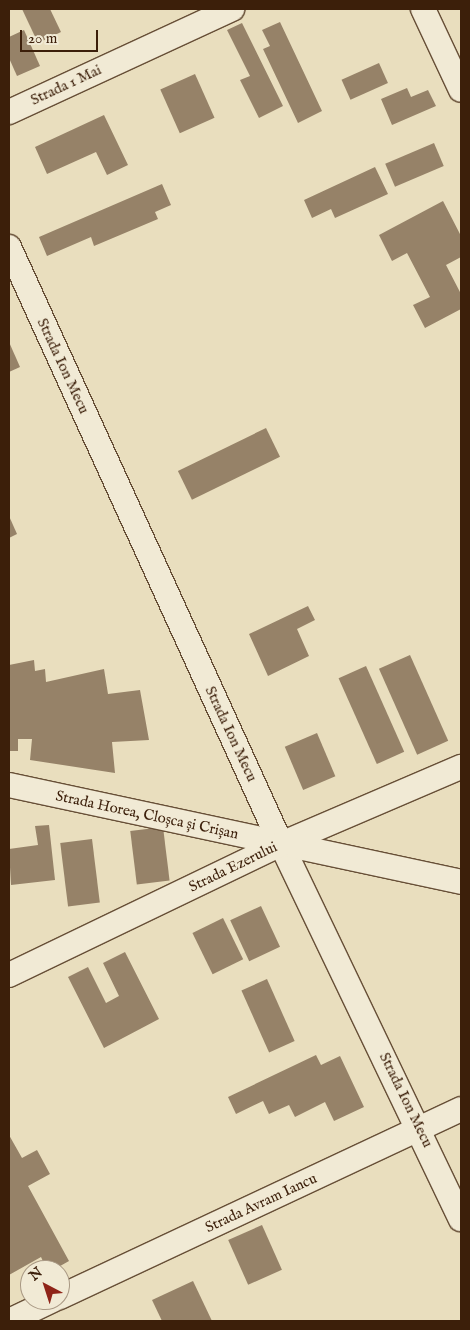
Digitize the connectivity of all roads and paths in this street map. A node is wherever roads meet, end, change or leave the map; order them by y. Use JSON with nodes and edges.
{"nodes":[{"id":1,"x":232,"y":9,"type":"edge"},
{"id":2,"x":423,"y":9,"type":"edge"},
{"id":3,"x":461,"y":90,"type":"edge"},
{"id":4,"x":9,"y":112,"type":"edge"},
{"id":5,"x":9,"y":247,"type":"edge"},
{"id":6,"x":461,"y":767,"type":"edge"},
{"id":7,"x":9,"y":785,"type":"edge"},
{"id":8,"x":281,"y":844,"type":"junction"},
{"id":9,"x":461,"y":882,"type":"edge"},
{"id":10,"x":9,"y":975,"type":"edge"},
{"id":11,"x":461,"y":1109,"type":"edge"},
{"id":12,"x":420,"y":1128,"type":"junction"},
{"id":13,"x":461,"y":1219,"type":"edge"},
{"id":14,"x":70,"y":1292,"type":"edge"},
{"id":15,"x":32,"y":1310,"type":"edge"},
{"id":16,"x":9,"y":1321,"type":"edge"}],
"edges":[{"from":1,"to":4,"type":"street","name":"Strada 1 Mai"},
{"from":2,"to":3,"type":"street"},
{"from":5,"to":8,"type":"street","name":"Strada Ion Mecu"},
{"from":6,"to":8,"type":"street","name":"Strada Ezerului"},
{"from":7,"to":8,"type":"street","name":"Strada Horea, Cloșca și Crișan"},
{"from":8,"to":9,"type":"street","name":"Strada Horea, Cloșca și Crișan"},
{"from":8,"to":10,"type":"street","name":"Strada Ezerului"},
{"from":8,"to":12,"type":"street","name":"Strada Ion Mecu"},
{"from":11,"to":12,"type":"street","name":"Strada Avram Iancu"},
{"from":12,"to":13,"type":"street","name":"Strada Ion Mecu"},
{"from":12,"to":14,"type":"street","name":"Strada Avram Iancu"},
{"from":15,"to":16,"type":"street"}]}
